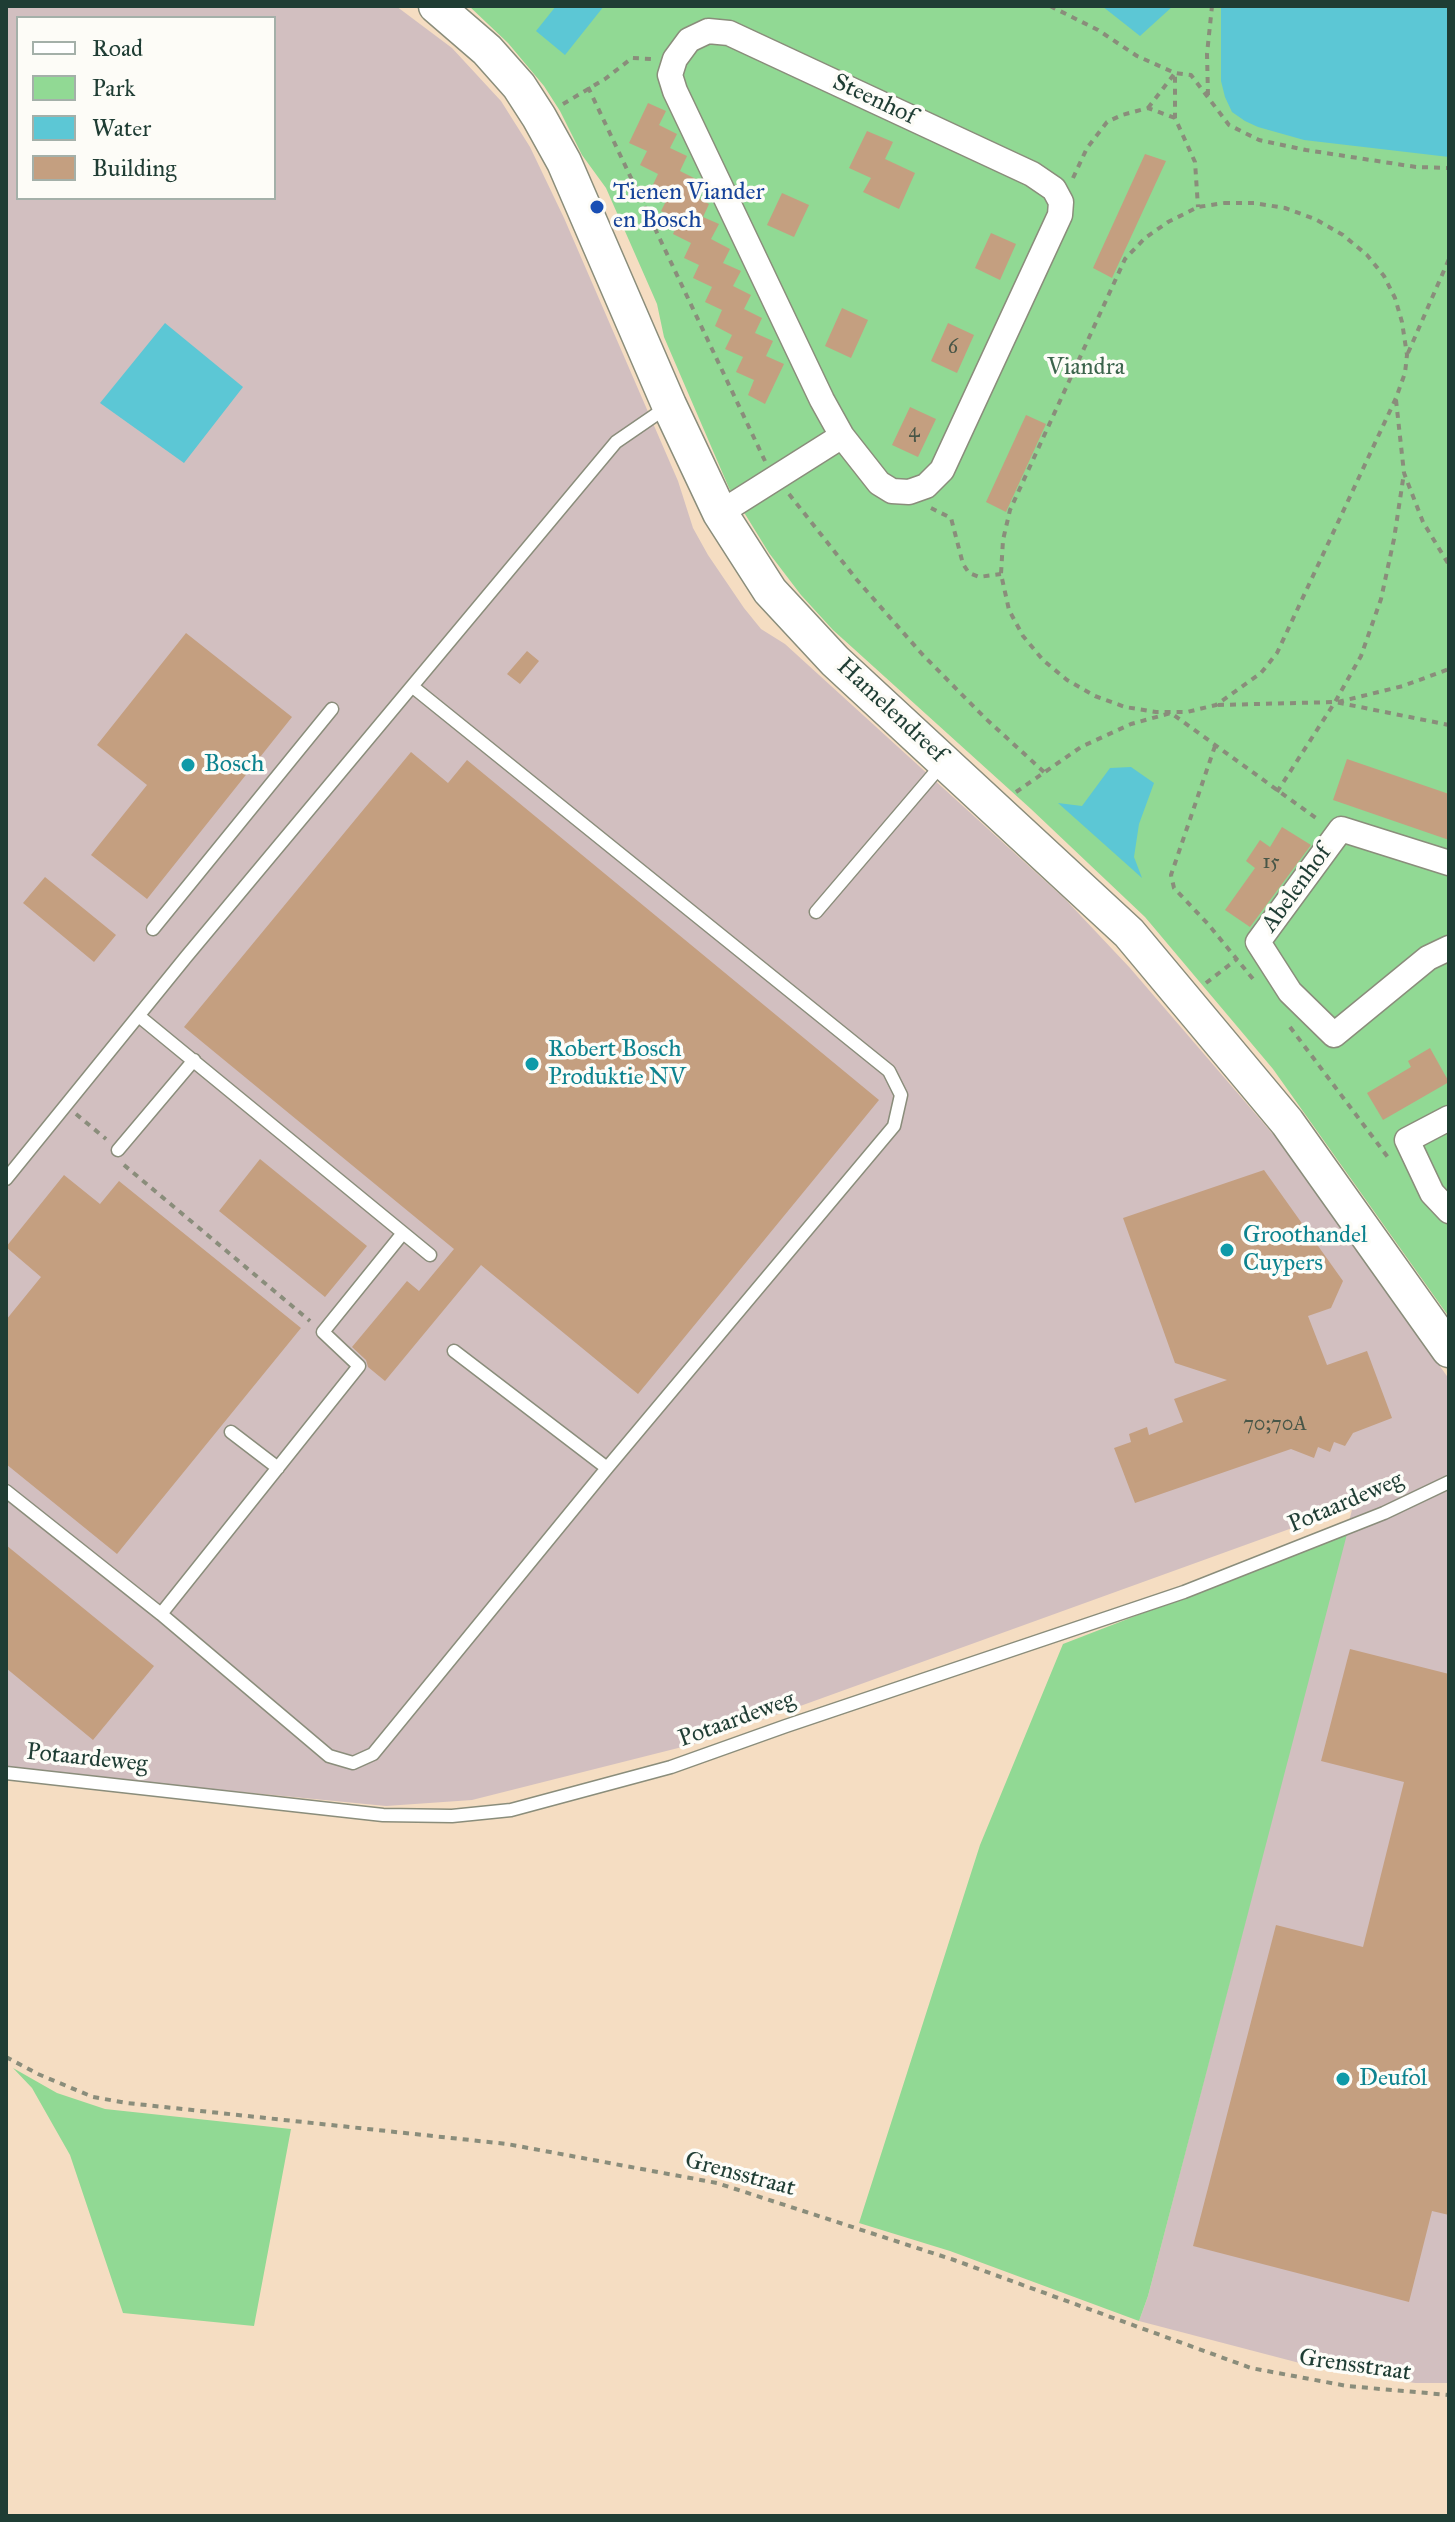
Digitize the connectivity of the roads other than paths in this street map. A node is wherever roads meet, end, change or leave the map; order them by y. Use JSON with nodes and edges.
{"nodes":[{"id":1,"x":436,"y":6,"type":"edge"},
{"id":2,"x":669,"y":405,"type":"junction"},
{"id":3,"x":842,"y":436,"type":"junction"},
{"id":4,"x":720,"y":513,"type":"junction"},
{"id":5,"x":413,"y":687,"type":"junction"},
{"id":6,"x":332,"y":709,"type":"dead end"},
{"id":7,"x":945,"y":761,"type":"junction"},
{"id":8,"x":1449,"y":863,"type":"edge"},
{"id":9,"x":816,"y":912,"type":"dead end"},
{"id":10,"x":153,"y":929,"type":"dead end"},
{"id":11,"x":1449,"y":948,"type":"edge"},
{"id":12,"x":140,"y":1017,"type":"junction"},
{"id":13,"x":194,"y":1060,"type":"junction"},
{"id":14,"x":1449,"y":1118,"type":"edge"},
{"id":15,"x":118,"y":1150,"type":"road end"},
{"id":16,"x":6,"y":1179,"type":"edge"},
{"id":17,"x":1449,"y":1211,"type":"edge"},
{"id":18,"x":403,"y":1233,"type":"junction"},
{"id":19,"x":430,"y":1255,"type":"dead end"},
{"id":20,"x":1449,"y":1350,"type":"edge"},
{"id":21,"x":454,"y":1351,"type":"dead end"},
{"id":22,"x":231,"y":1432,"type":"dead end"},
{"id":23,"x":278,"y":1468,"type":"junction"},
{"id":24,"x":607,"y":1468,"type":"junction"},
{"id":25,"x":1449,"y":1482,"type":"edge"},
{"id":26,"x":6,"y":1491,"type":"edge"},
{"id":27,"x":161,"y":1614,"type":"junction"},
{"id":28,"x":6,"y":1773,"type":"edge"}],
"edges":[{"from":1,"to":2,"type":"street","name":"Hamelendreef"},
{"from":2,"to":4,"type":"street","name":"Hamelendreef"},
{"from":2,"to":5,"type":"lane"},
{"from":3,"to":3,"type":"street","name":"Steenhof"},
{"from":3,"to":4,"type":"street"},
{"from":4,"to":7,"type":"street","name":"Hamelendreef"},
{"from":5,"to":12,"type":"lane"},
{"from":5,"to":24,"type":"lane"},
{"from":6,"to":10,"type":"lane"},
{"from":7,"to":9,"type":"lane"},
{"from":7,"to":20,"type":"street","name":"Hamelendreef"},
{"from":8,"to":11,"type":"street","name":"Abelenhof"},
{"from":12,"to":13,"type":"lane"},
{"from":12,"to":16,"type":"lane"},
{"from":13,"to":15,"type":"lane"},
{"from":13,"to":18,"type":"lane"},
{"from":14,"to":17,"type":"street"},
{"from":18,"to":19,"type":"lane"},
{"from":18,"to":23,"type":"lane"},
{"from":21,"to":24,"type":"lane"},
{"from":22,"to":23,"type":"lane"},
{"from":23,"to":27,"type":"lane"},
{"from":24,"to":27,"type":"lane"},
{"from":25,"to":28,"type":"lane","name":"Potaardeweg"},
{"from":26,"to":27,"type":"lane"}]}
